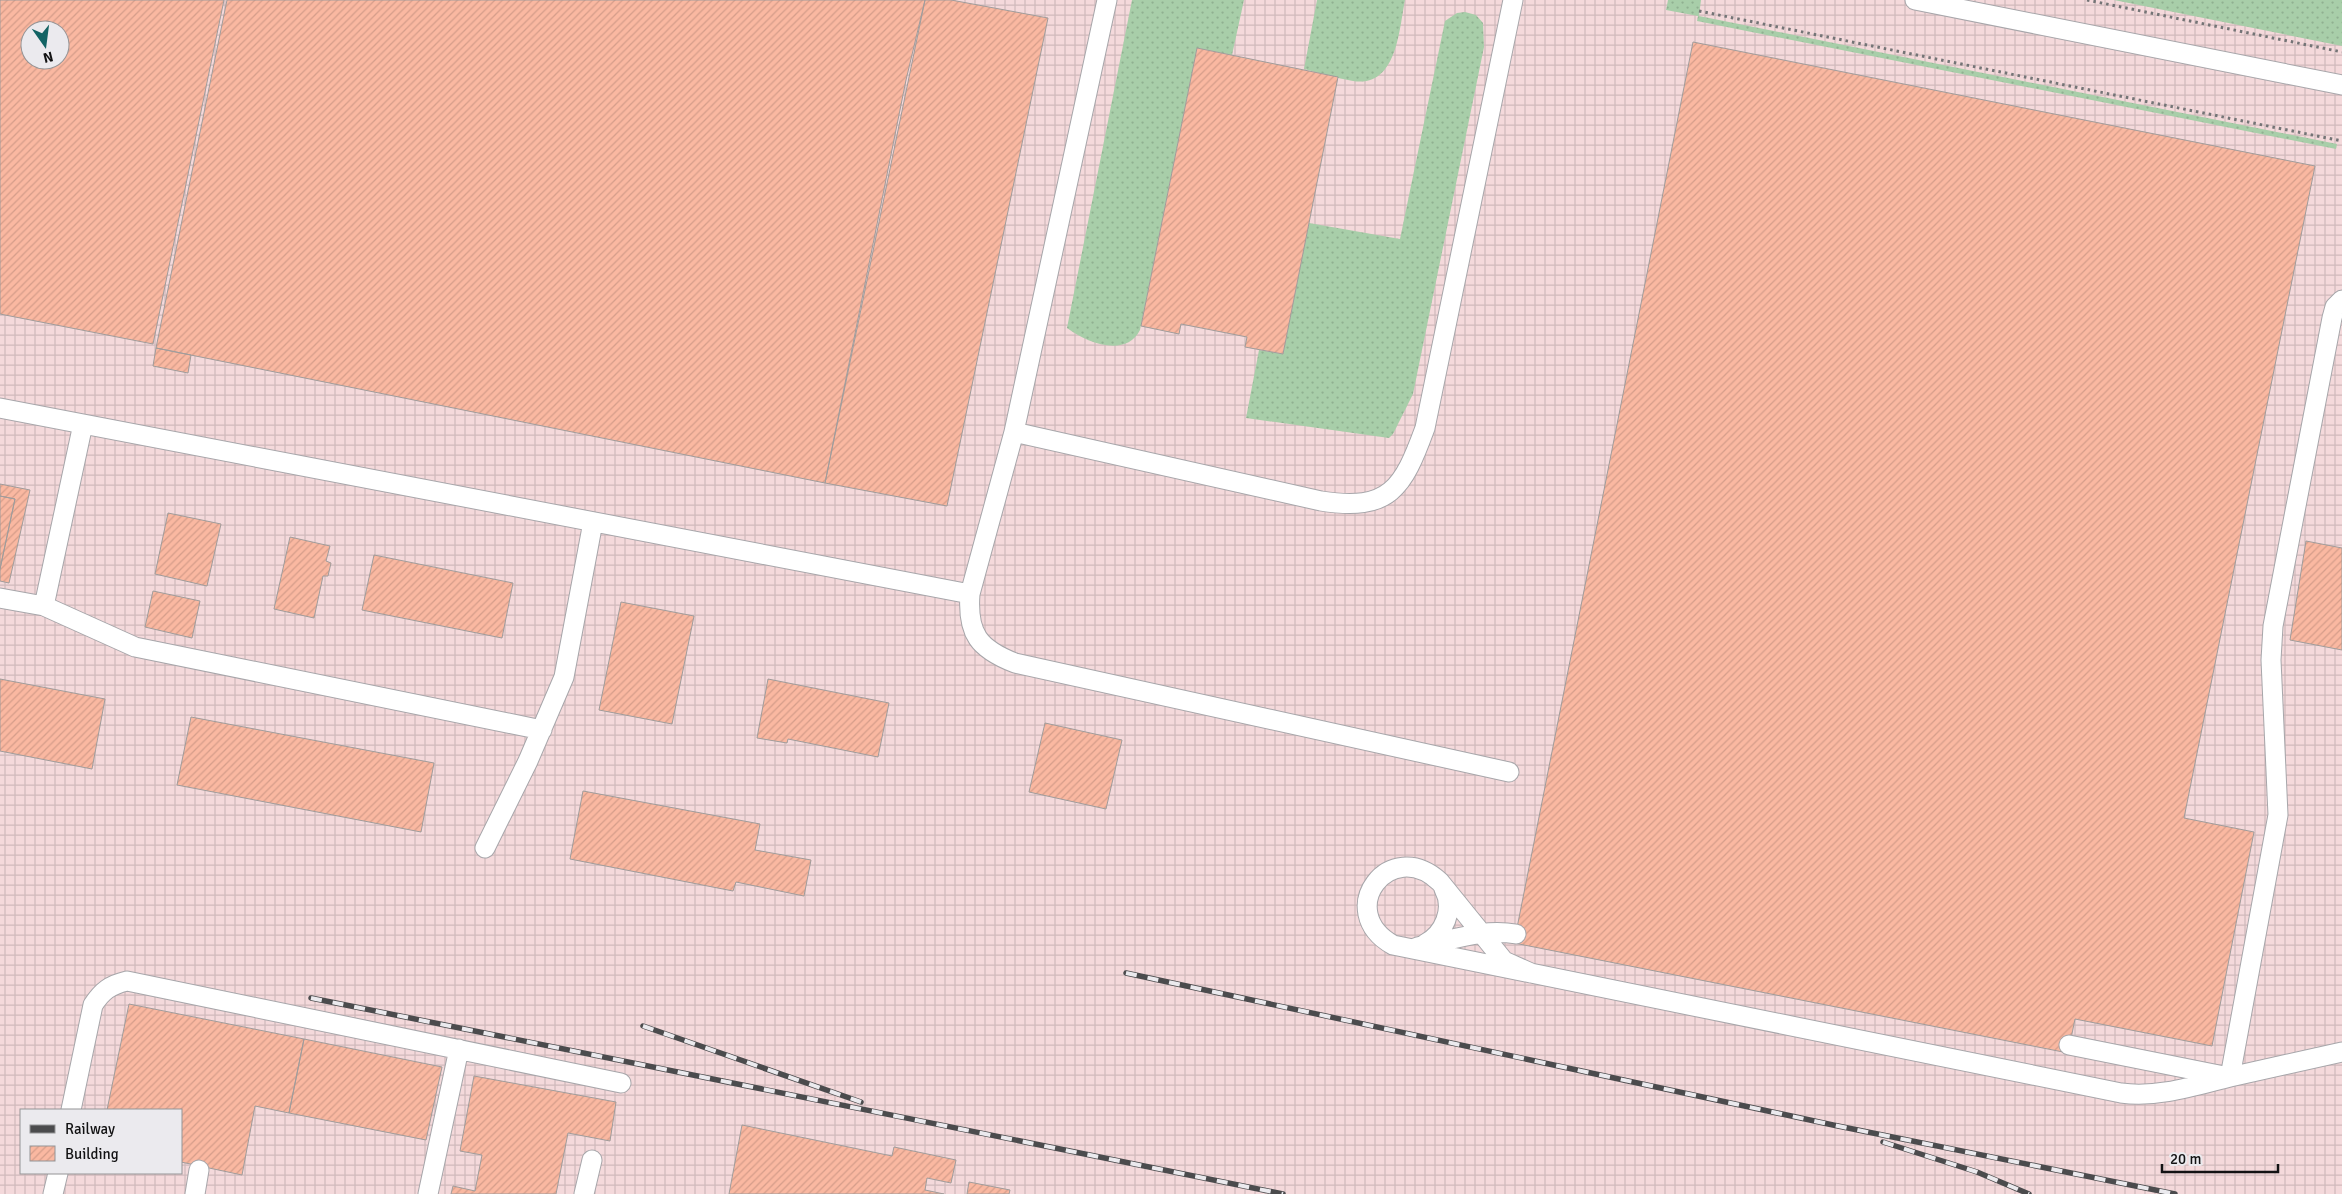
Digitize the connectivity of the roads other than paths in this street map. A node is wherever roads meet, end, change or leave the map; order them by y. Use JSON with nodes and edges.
{"nodes":[{"id":1,"x":1107,"y":0,"type":"edge"},
{"id":2,"x":1513,"y":0,"type":"edge"},
{"id":3,"x":1915,"y":0,"type":"edge"},
{"id":4,"x":2342,"y":85,"type":"edge"},
{"id":5,"x":2342,"y":300,"type":"edge"},
{"id":6,"x":0,"y":408,"type":"edge"},
{"id":7,"x":83,"y":424,"type":"junction"},
{"id":8,"x":1014,"y":432,"type":"junction"},
{"id":9,"x":593,"y":522,"type":"junction"},
{"id":10,"x":970,"y":594,"type":"junction"},
{"id":11,"x":0,"y":598,"type":"edge"},
{"id":12,"x":44,"y":606,"type":"junction"},
{"id":13,"x":542,"y":730,"type":"junction"},
{"id":14,"x":1509,"y":772,"type":"dead end"},
{"id":15,"x":484,"y":848,"type":"dead end"},
{"id":16,"x":1440,"y":882,"type":"junction"},
{"id":17,"x":1480,"y":932,"type":"junction"},
{"id":18,"x":1516,"y":934,"type":"dead end"},
{"id":19,"x":1412,"y":947,"type":"junction"},
{"id":20,"x":1531,"y":973,"type":"junction"},
{"id":21,"x":2069,"y":1045,"type":"dead end"},
{"id":22,"x":459,"y":1049,"type":"junction"},
{"id":23,"x":2342,"y":1052,"type":"edge"},
{"id":24,"x":2230,"y":1077,"type":"junction"},
{"id":25,"x":621,"y":1083,"type":"dead end"},
{"id":26,"x":71,"y":1109,"type":"edge"},
{"id":27,"x":592,"y":1160,"type":"dead end"},
{"id":28,"x":199,"y":1170,"type":"dead end"},
{"id":29,"x":58,"y":1174,"type":"edge"},
{"id":30,"x":53,"y":1194,"type":"edge"},
{"id":31,"x":195,"y":1194,"type":"edge"},
{"id":32,"x":428,"y":1194,"type":"edge"},
{"id":33,"x":584,"y":1194,"type":"edge"}],
"edges":[{"from":1,"to":8,"type":"lane"},
{"from":2,"to":8,"type":"lane"},
{"from":3,"to":4,"type":"lane"},
{"from":5,"to":24,"type":"lane"},
{"from":6,"to":7,"type":"lane"},
{"from":7,"to":9,"type":"lane"},
{"from":7,"to":12,"type":"lane"},
{"from":8,"to":10,"type":"lane"},
{"from":9,"to":10,"type":"lane"},
{"from":9,"to":13,"type":"lane"},
{"from":10,"to":14,"type":"lane"},
{"from":11,"to":12,"type":"lane"},
{"from":12,"to":13,"type":"lane"},
{"from":13,"to":15,"type":"lane"},
{"from":16,"to":17,"type":"lane"},
{"from":16,"to":19,"type":"lane"},
{"from":16,"to":19,"type":"lane"},
{"from":17,"to":18,"type":"lane"},
{"from":17,"to":19,"type":"lane"},
{"from":17,"to":20,"type":"lane"},
{"from":19,"to":20,"type":"lane"},
{"from":20,"to":24,"type":"lane"},
{"from":21,"to":24,"type":"lane"},
{"from":22,"to":25,"type":"lane"},
{"from":22,"to":26,"type":"lane"},
{"from":22,"to":32,"type":"lane"},
{"from":23,"to":24,"type":"lane"},
{"from":27,"to":33,"type":"lane"},
{"from":28,"to":31,"type":"lane"},
{"from":29,"to":30,"type":"lane"}]}
